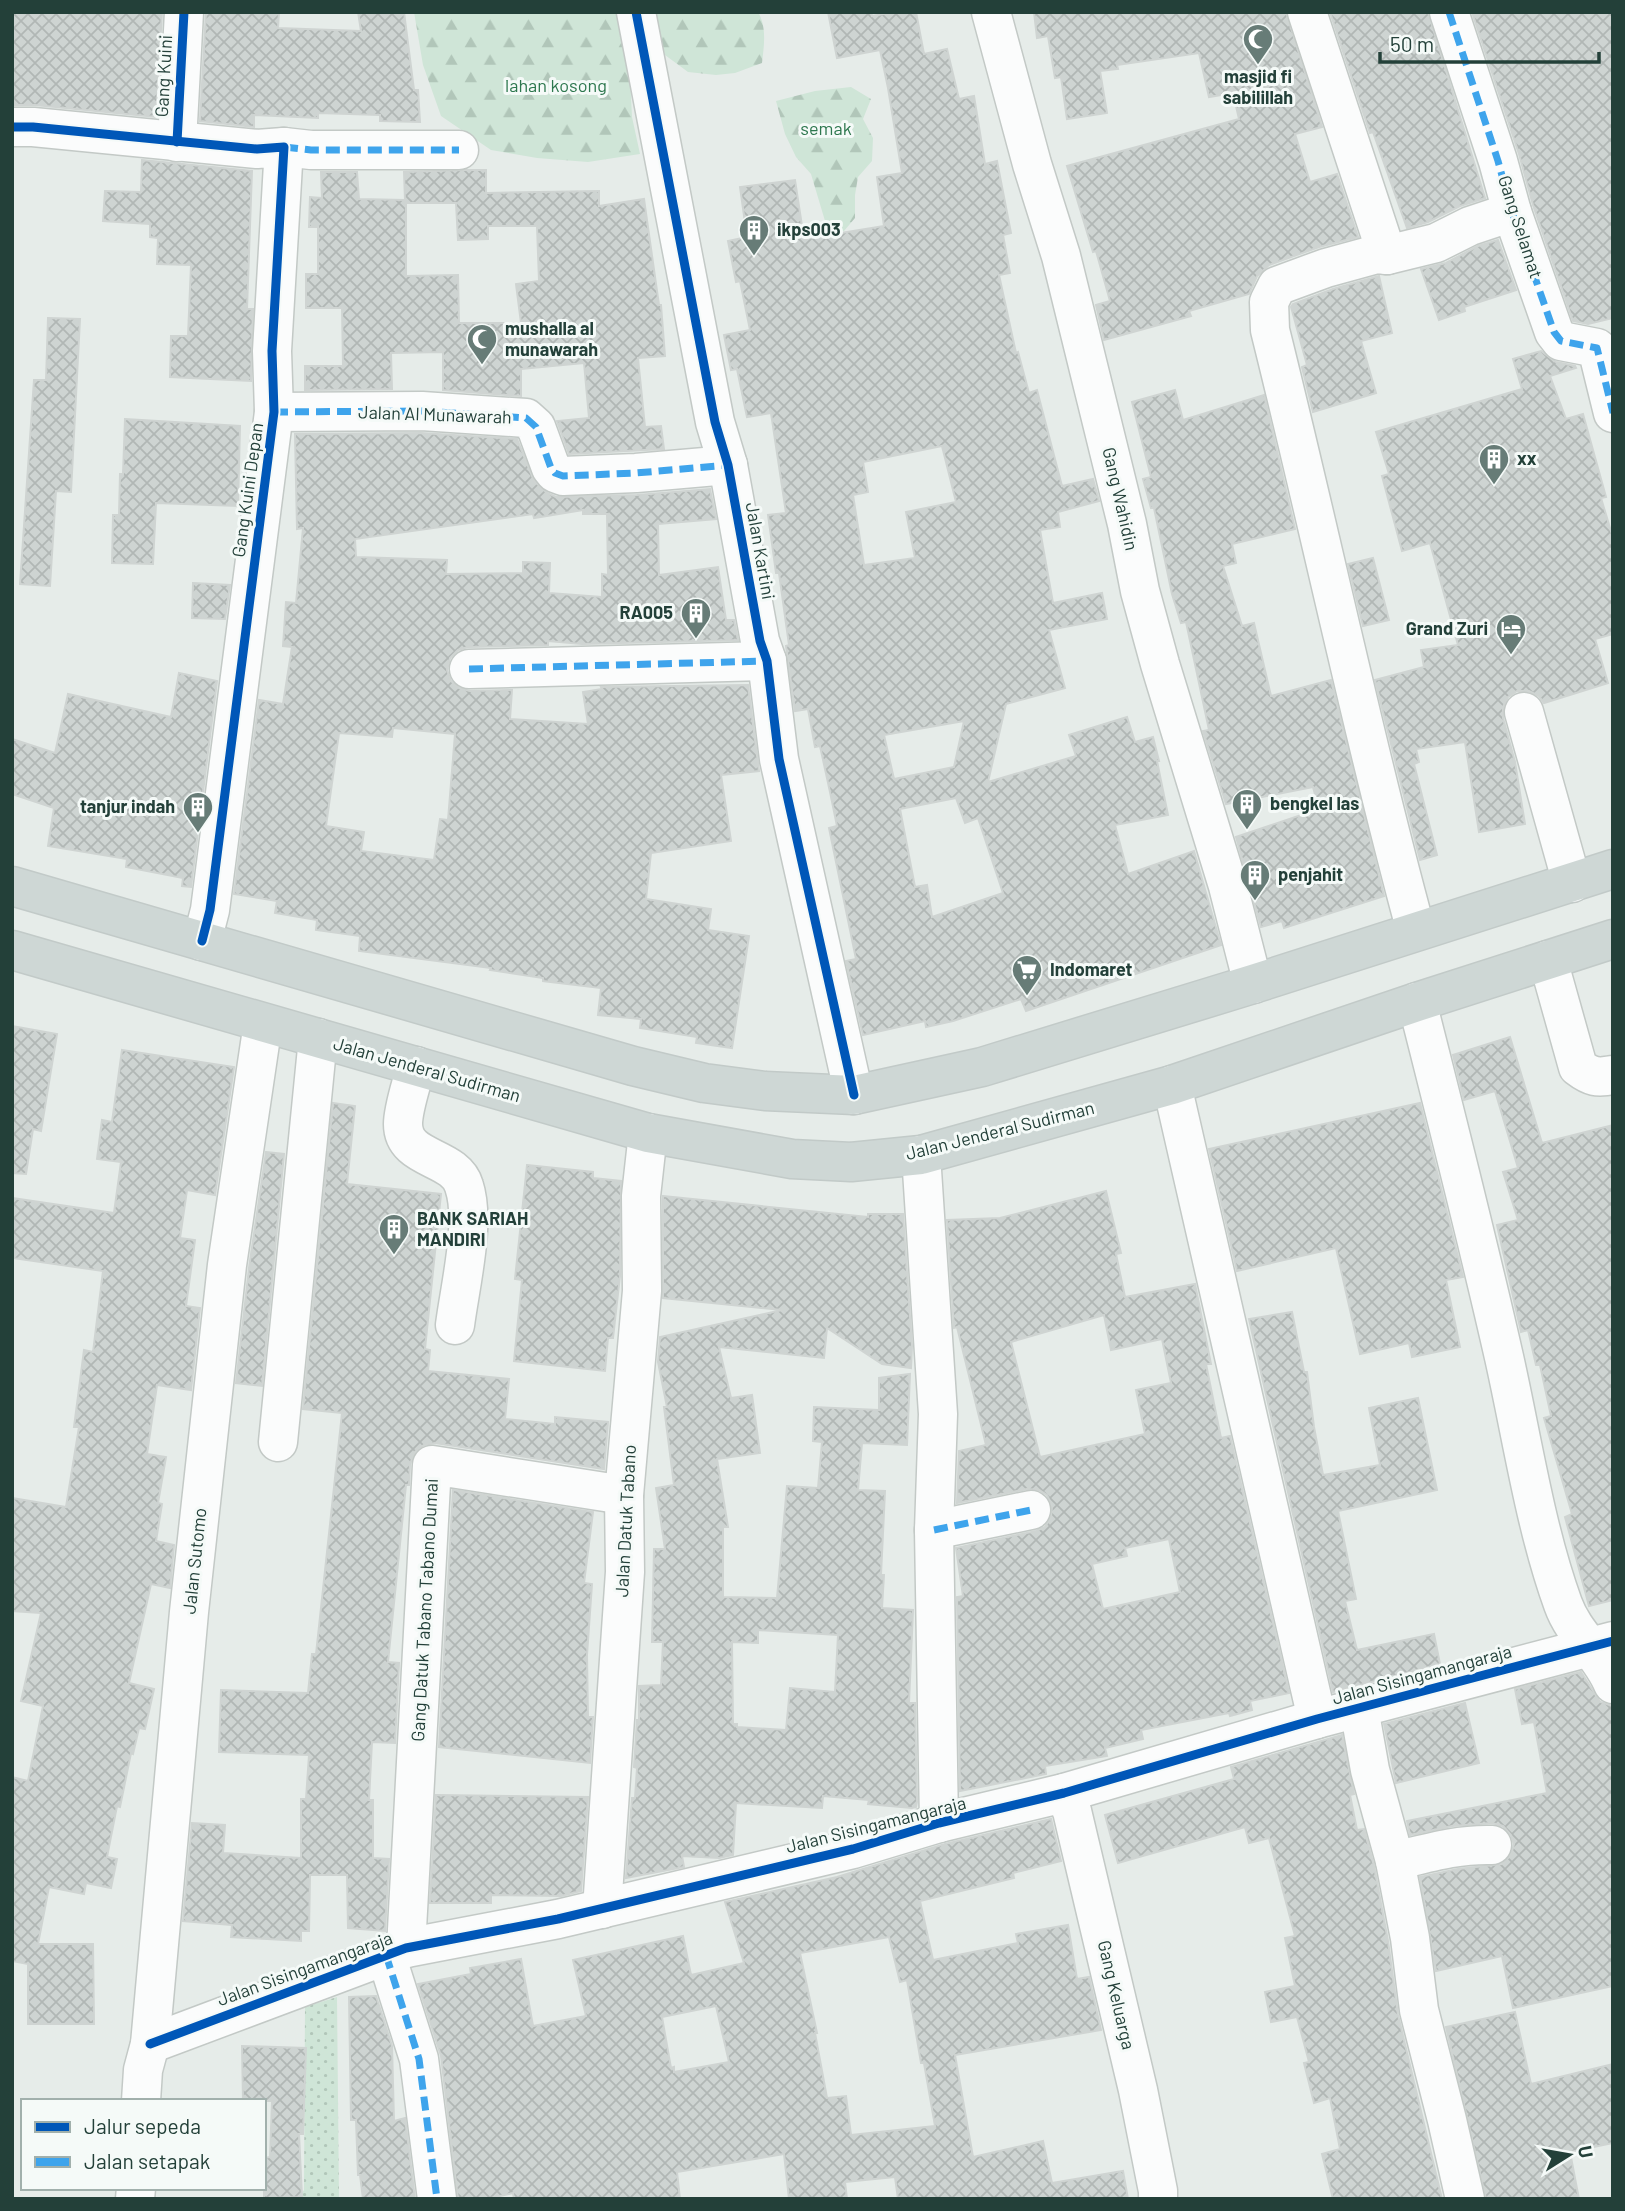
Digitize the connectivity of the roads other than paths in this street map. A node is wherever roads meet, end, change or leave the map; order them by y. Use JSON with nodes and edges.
{"nodes":[{"id":1,"x":184,"y":12,"type":"edge"},
{"id":2,"x":636,"y":12,"type":"edge"},
{"id":3,"x":991,"y":12,"type":"edge"},
{"id":4,"x":1307,"y":12,"type":"edge"},
{"id":5,"x":1449,"y":12,"type":"edge"},
{"id":6,"x":12,"y":127,"type":"edge"},
{"id":7,"x":177,"y":142,"type":"junction"},
{"id":8,"x":284,"y":147,"type":"junction"},
{"id":9,"x":458,"y":150,"type":"dead end"},
{"id":10,"x":1512,"y":212,"type":"junction"},
{"id":11,"x":1387,"y":255,"type":"junction"},
{"id":12,"x":274,"y":412,"type":"junction"},
{"id":13,"x":1613,"y":413,"type":"edge"},
{"id":14,"x":728,"y":465,"type":"junction"},
{"id":15,"x":767,"y":661,"type":"junction"},
{"id":16,"x":469,"y":668,"type":"dead end"},
{"id":17,"x":1524,"y":712,"type":"dead end"},
{"id":18,"x":1613,"y":869,"type":"edge"},
{"id":19,"x":1572,"y":883,"type":"junction"},
{"id":20,"x":12,"y":886,"type":"edge"},
{"id":21,"x":1416,"y":931,"type":"junction"},
{"id":22,"x":1613,"y":939,"type":"edge"},
{"id":23,"x":202,"y":941,"type":"junction"},
{"id":24,"x":12,"y":950,"type":"edge"},
{"id":25,"x":1548,"y":960,"type":"junction"},
{"id":26,"x":1253,"y":984,"type":"junction"},
{"id":27,"x":1417,"y":1002,"type":"junction"},
{"id":28,"x":263,"y":1023,"type":"junction"},
{"id":29,"x":317,"y":1038,"type":"junction"},
{"id":30,"x":416,"y":1066,"type":"junction"},
{"id":31,"x":1613,"y":1075,"type":"edge"},
{"id":32,"x":1172,"y":1085,"type":"junction"},
{"id":33,"x":854,"y":1095,"type":"junction"},
{"id":34,"x":648,"y":1133,"type":"junction"},
{"id":35,"x":921,"y":1155,"type":"junction"},
{"id":36,"x":455,"y":1325,"type":"dead end"},
{"id":37,"x":278,"y":1442,"type":"dead end"},
{"id":38,"x":624,"y":1495,"type":"junction"},
{"id":39,"x":1031,"y":1510,"type":"dead end"},
{"id":40,"x":934,"y":1530,"type":"junction"},
{"id":41,"x":1600,"y":1644,"type":"edge"},
{"id":42,"x":1613,"y":1684,"type":"edge"},
{"id":43,"x":1359,"y":1708,"type":"junction"},
{"id":44,"x":1317,"y":1720,"type":"junction"},
{"id":45,"x":1064,"y":1793,"type":"junction"},
{"id":46,"x":939,"y":1823,"type":"junction"},
{"id":47,"x":1492,"y":1845,"type":"dead end"},
{"id":48,"x":1395,"y":1861,"type":"junction"},
{"id":49,"x":602,"y":1909,"type":"junction"},
{"id":50,"x":396,"y":1952,"type":"junction"},
{"id":51,"x":150,"y":2044,"type":"junction"},
{"id":52,"x":141,"y":2099,"type":"edge"},
{"id":53,"x":437,"y":2199,"type":"edge"},
{"id":54,"x":1158,"y":2199,"type":"edge"},
{"id":55,"x":1465,"y":2199,"type":"edge"}],
"edges":[{"from":1,"to":7,"type":"street","name":"Gang Kuini"},
{"from":2,"to":14,"type":"street","name":"Jalan Kartini"},
{"from":3,"to":26,"type":"street","name":"Gang Wahidin"},
{"from":4,"to":11,"type":"street"},
{"from":5,"to":10,"type":"street","name":"Gang Selamat"},
{"from":6,"to":7,"type":"street"},
{"from":7,"to":8,"type":"street"},
{"from":8,"to":9,"type":"street"},
{"from":8,"to":12,"type":"street","name":"Gang Kuini Depan"},
{"from":10,"to":11,"type":"street"},
{"from":10,"to":13,"type":"street","name":"Gang Selamat"},
{"from":11,"to":21,"type":"street"},
{"from":12,"to":14,"type":"street","name":"Jalan Al Munawarah"},
{"from":12,"to":23,"type":"street","name":"Gang Kuini Depan"},
{"from":14,"to":15,"type":"street","name":"Jalan Kartini"},
{"from":15,"to":16,"type":"street"},
{"from":15,"to":33,"type":"street","name":"Jalan Kartini"},
{"from":17,"to":19,"type":"street"},
{"from":18,"to":19,"type":"main road"},
{"from":19,"to":21,"type":"main road"},
{"from":20,"to":23,"type":"main road"},
{"from":21,"to":26,"type":"main road"},
{"from":22,"to":25,"type":"main road","name":"Jalan Jenderal Sudirman"},
{"from":23,"to":33,"type":"main road"},
{"from":24,"to":28,"type":"main road","name":"Jalan Jenderal Sudirman"},
{"from":25,"to":27,"type":"main road","name":"Jalan Jenderal Sudirman"},
{"from":25,"to":31,"type":"street"},
{"from":26,"to":33,"type":"main road"},
{"from":27,"to":32,"type":"main road","name":"Jalan Jenderal Sudirman"},
{"from":27,"to":41,"type":"street"},
{"from":28,"to":29,"type":"main road","name":"Jalan Jenderal Sudirman"},
{"from":28,"to":51,"type":"street","name":"Jalan Sutomo"},
{"from":29,"to":30,"type":"main road","name":"Jalan Jenderal Sudirman"},
{"from":29,"to":37,"type":"street"},
{"from":30,"to":34,"type":"main road","name":"Jalan Jenderal Sudirman"},
{"from":30,"to":36,"type":"street"},
{"from":32,"to":35,"type":"main road","name":"Jalan Jenderal Sudirman"},
{"from":32,"to":44,"type":"street"},
{"from":34,"to":35,"type":"main road","name":"Jalan Jenderal Sudirman"},
{"from":34,"to":38,"type":"street","name":"Jalan Datuk Tabano"},
{"from":35,"to":40,"type":"street"},
{"from":38,"to":49,"type":"street","name":"Jalan Datuk Tabano"},
{"from":38,"to":50,"type":"street","name":"Gang Datuk Tabano Tabano Dumai"},
{"from":39,"to":40,"type":"street"},
{"from":40,"to":46,"type":"street"},
{"from":41,"to":42,"type":"street"},
{"from":41,"to":43,"type":"street","name":"Jalan Sisingamangaraja"},
{"from":43,"to":44,"type":"street","name":"Jalan Sisingamangaraja"},
{"from":43,"to":48,"type":"street"},
{"from":44,"to":45,"type":"street","name":"Jalan Sisingamangaraja"},
{"from":45,"to":46,"type":"street","name":"Jalan Sisingamangaraja"},
{"from":45,"to":54,"type":"street","name":"Gang Keluarga"},
{"from":46,"to":49,"type":"street","name":"Jalan Sisingamangaraja"},
{"from":47,"to":48,"type":"street"},
{"from":48,"to":55,"type":"street"},
{"from":49,"to":50,"type":"street","name":"Jalan Sisingamangaraja"},
{"from":50,"to":51,"type":"street","name":"Jalan Sisingamangaraja"},
{"from":50,"to":53,"type":"street"},
{"from":51,"to":52,"type":"street","name":"Jalan Sutomo"}]}
